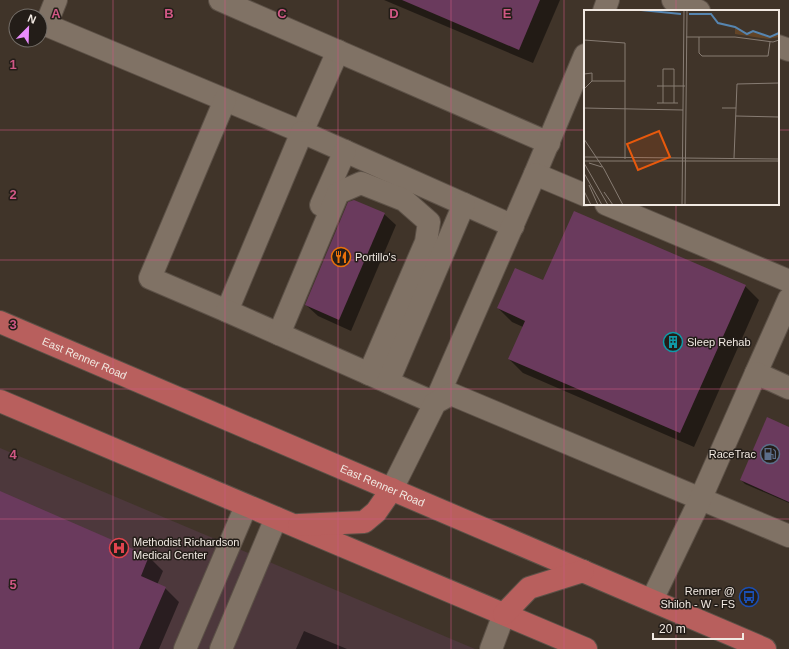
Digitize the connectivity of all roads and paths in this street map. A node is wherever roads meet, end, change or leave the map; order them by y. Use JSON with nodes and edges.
{"nodes":[{"id":1,"x":56,"y":0,"type":"edge"},
{"id":2,"x":220,"y":0,"type":"edge"},
{"id":3,"x":608,"y":0,"type":"edge"},
{"id":4,"x":674,"y":0,"type":"edge"},
{"id":5,"x":604,"y":10,"type":"edge"},
{"id":6,"x":697,"y":10,"type":"edge"},
{"id":7,"x":779,"y":46,"type":"edge"},
{"id":8,"x":789,"y":50,"type":"edge"},
{"id":9,"x":338,"y":51,"type":"junction"},
{"id":10,"x":584,"y":58,"type":"edge"},
{"id":11,"x":225,"y":100,"type":"junction"},
{"id":12,"x":302,"y":132,"type":"junction"},
{"id":13,"x":548,"y":142,"type":"junction"},
{"id":14,"x":345,"y":151,"type":"junction"},
{"id":15,"x":535,"y":174,"type":"junction"},
{"id":16,"x":584,"y":195,"type":"edge"},
{"id":17,"x":464,"y":204,"type":"junction"},
{"id":18,"x":608,"y":205,"type":"edge"},
{"id":19,"x":513,"y":226,"type":"junction"},
{"id":20,"x":789,"y":282,"type":"edge"},
{"id":21,"x":789,"y":299,"type":"edge"},
{"id":22,"x":227,"y":312,"type":"junction"},
{"id":23,"x":0,"y":322,"type":"edge"},
{"id":24,"x":273,"y":332,"type":"junction"},
{"id":25,"x":756,"y":373,"type":"junction"},
{"id":26,"x":378,"y":378,"type":"junction"},
{"id":27,"x":789,"y":388,"type":"edge"},
{"id":28,"x":0,"y":401,"type":"edge"},
{"id":29,"x":435,"y":403,"type":"junction"},
{"id":30,"x":392,"y":489,"type":"junction"},
{"id":31,"x":700,"y":500,"type":"junction"},
{"id":32,"x":246,"y":506,"type":"junction"},
{"id":33,"x":285,"y":521,"type":"junction"},
{"id":34,"x":789,"y":536,"type":"edge"},
{"id":35,"x":583,"y":571,"type":"junction"},
{"id":36,"x":652,"y":600,"type":"junction"},
{"id":37,"x":504,"y":614,"type":"junction"},
{"id":38,"x":185,"y":649,"type":"edge"},
{"id":39,"x":221,"y":649,"type":"edge"},
{"id":40,"x":491,"y":649,"type":"edge"},
{"id":41,"x":586,"y":649,"type":"edge"},
{"id":42,"x":765,"y":649,"type":"edge"}],
"edges":[{"from":1,"to":11,"type":"lane"},
{"from":2,"to":9,"type":"lane"},
{"from":3,"to":5,"type":"lane"},
{"from":4,"to":6,"type":"lane"},
{"from":7,"to":8,"type":"lane"},
{"from":9,"to":12,"type":"lane"},
{"from":9,"to":13,"type":"lane"},
{"from":10,"to":13,"type":"lane"},
{"from":11,"to":12,"type":"lane"},
{"from":11,"to":22,"type":"lane"},
{"from":12,"to":14,"type":"lane"},
{"from":12,"to":22,"type":"lane"},
{"from":13,"to":15,"type":"lane"},
{"from":14,"to":17,"type":"lane"},
{"from":14,"to":24,"type":"lane"},
{"from":15,"to":16,"type":"lane"},
{"from":15,"to":19,"type":"lane"},
{"from":17,"to":19,"type":"lane"},
{"from":17,"to":26,"type":"lane"},
{"from":18,"to":20,"type":"lane"},
{"from":19,"to":29,"type":"lane"},
{"from":21,"to":25,"type":"lane"},
{"from":22,"to":24,"type":"lane"},
{"from":23,"to":30,"type":"main road","name":"East Renner Road"},
{"from":24,"to":26,"type":"lane"},
{"from":24,"to":26,"type":"lane"},
{"from":25,"to":27,"type":"lane"},
{"from":25,"to":31,"type":"lane"},
{"from":26,"to":29,"type":"lane"},
{"from":28,"to":32,"type":"main road"},
{"from":29,"to":30,"type":"lane"},
{"from":29,"to":31,"type":"lane"},
{"from":30,"to":33,"type":"main road"},
{"from":30,"to":35,"type":"main road","name":"East Renner Road"},
{"from":31,"to":34,"type":"lane"},
{"from":31,"to":36,"type":"lane"},
{"from":32,"to":33,"type":"main road"},
{"from":32,"to":38,"type":"lane"},
{"from":33,"to":37,"type":"main road"},
{"from":33,"to":39,"type":"lane"},
{"from":35,"to":36,"type":"main road","name":"East Renner Road"},
{"from":35,"to":37,"type":"main road"},
{"from":36,"to":42,"type":"main road","name":"East Renner Road"},
{"from":37,"to":40,"type":"lane"},
{"from":37,"to":41,"type":"main road"}]}
